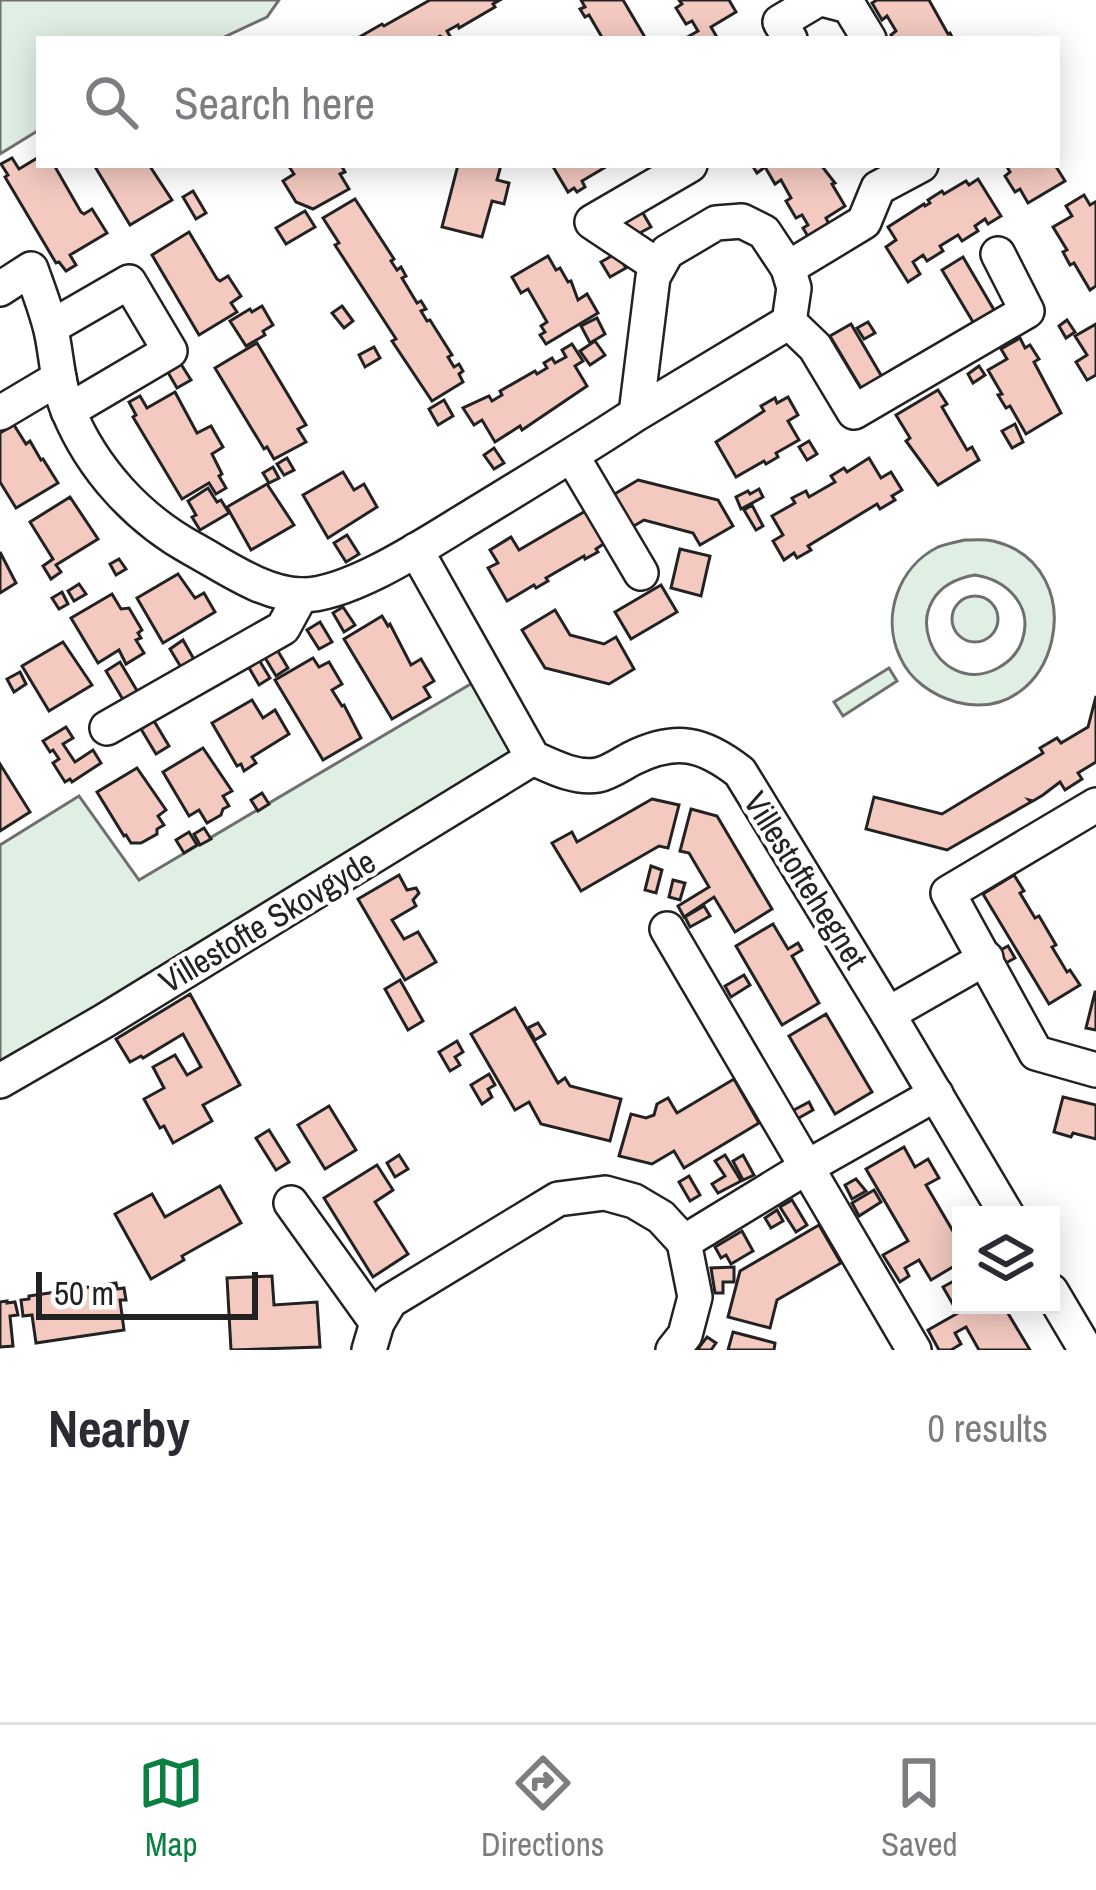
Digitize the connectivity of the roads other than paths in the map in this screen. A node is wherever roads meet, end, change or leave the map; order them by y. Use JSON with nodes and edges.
{"nodes":[{"id":1,"x":821,"y":0,"type":"edge"},
{"id":2,"x":779,"y":20,"type":"edge"},
{"id":3,"x":867,"y":36,"type":"edge"},
{"id":4,"x":685,"y":168,"type":"edge"},
{"id":5,"x":908,"y":168,"type":"edge"},
{"id":6,"x":871,"y":177,"type":"edge"},
{"id":7,"x":998,"y":254,"type":"dead end"},
{"id":8,"x":658,"y":266,"type":"junction"},
{"id":9,"x":788,"y":268,"type":"junction"},
{"id":10,"x":0,"y":289,"type":"edge"},
{"id":11,"x":789,"y":322,"type":"junction"},
{"id":12,"x":51,"y":327,"type":"junction"},
{"id":13,"x":63,"y":394,"type":"junction"},
{"id":14,"x":0,"y":413,"type":"edge"},
{"id":15,"x":636,"y":414,"type":"junction"},
{"id":16,"x":572,"y":456,"type":"junction"},
{"id":17,"x":416,"y":550,"type":"junction"},
{"id":18,"x":641,"y":573,"type":"dead end"},
{"id":19,"x":301,"y":595,"type":"junction"},
{"id":20,"x":107,"y":728,"type":"dead end"},
{"id":21,"x":533,"y":758,"type":"junction"},
{"id":22,"x":1096,"y":805,"type":"edge"},
{"id":23,"x":667,"y":929,"type":"dead end"},
{"id":24,"x":986,"y":958,"type":"junction"},
{"id":25,"x":888,"y":1014,"type":"junction"},
{"id":26,"x":1096,"y":1070,"type":"edge"},
{"id":27,"x":0,"y":1081,"type":"edge"},
{"id":28,"x":936,"y":1094,"type":"junction"},
{"id":29,"x":807,"y":1167,"type":"junction"},
{"id":30,"x":292,"y":1203,"type":"dead end"},
{"id":31,"x":1001,"y":1206,"type":"edge"},
{"id":32,"x":684,"y":1242,"type":"junction"},
{"id":33,"x":1060,"y":1306,"type":"edge"},
{"id":34,"x":373,"y":1337,"type":"edge"},
{"id":35,"x":673,"y":1350,"type":"edge"},
{"id":36,"x":914,"y":1350,"type":"edge"},
{"id":37,"x":1086,"y":1350,"type":"edge"}],
"edges":[{"from":1,"to":2,"type":"street"},
{"from":1,"to":3,"type":"street"},
{"from":4,"to":8,"type":"street"},
{"from":5,"to":6,"type":"street"},
{"from":6,"to":9,"type":"street"},
{"from":7,"to":11,"type":"street"},
{"from":8,"to":9,"type":"street"},
{"from":8,"to":15,"type":"street"},
{"from":9,"to":11,"type":"street"},
{"from":10,"to":12,"type":"street"},
{"from":11,"to":15,"type":"street"},
{"from":12,"to":13,"type":"street"},
{"from":12,"to":13,"type":"street"},
{"from":13,"to":14,"type":"street"},
{"from":13,"to":19,"type":"street"},
{"from":15,"to":16,"type":"street"},
{"from":16,"to":17,"type":"street"},
{"from":16,"to":18,"type":"street"},
{"from":17,"to":19,"type":"street"},
{"from":17,"to":21,"type":"street"},
{"from":19,"to":20,"type":"street"},
{"from":21,"to":25,"type":"street","name":"Villestoftehegnet"},
{"from":21,"to":27,"type":"street","name":"Villestofte Skovgyde"},
{"from":22,"to":24,"type":"street"},
{"from":23,"to":29,"type":"street"},
{"from":24,"to":25,"type":"street"},
{"from":24,"to":26,"type":"street"},
{"from":25,"to":28,"type":"street","name":"Villestoftehegnet"},
{"from":28,"to":29,"type":"street"},
{"from":28,"to":31,"type":"street","name":"Villestoftehegnet"},
{"from":29,"to":32,"type":"street"},
{"from":29,"to":36,"type":"street"},
{"from":30,"to":34,"type":"street"},
{"from":32,"to":34,"type":"street"},
{"from":32,"to":35,"type":"street"},
{"from":33,"to":37,"type":"street"}]}
